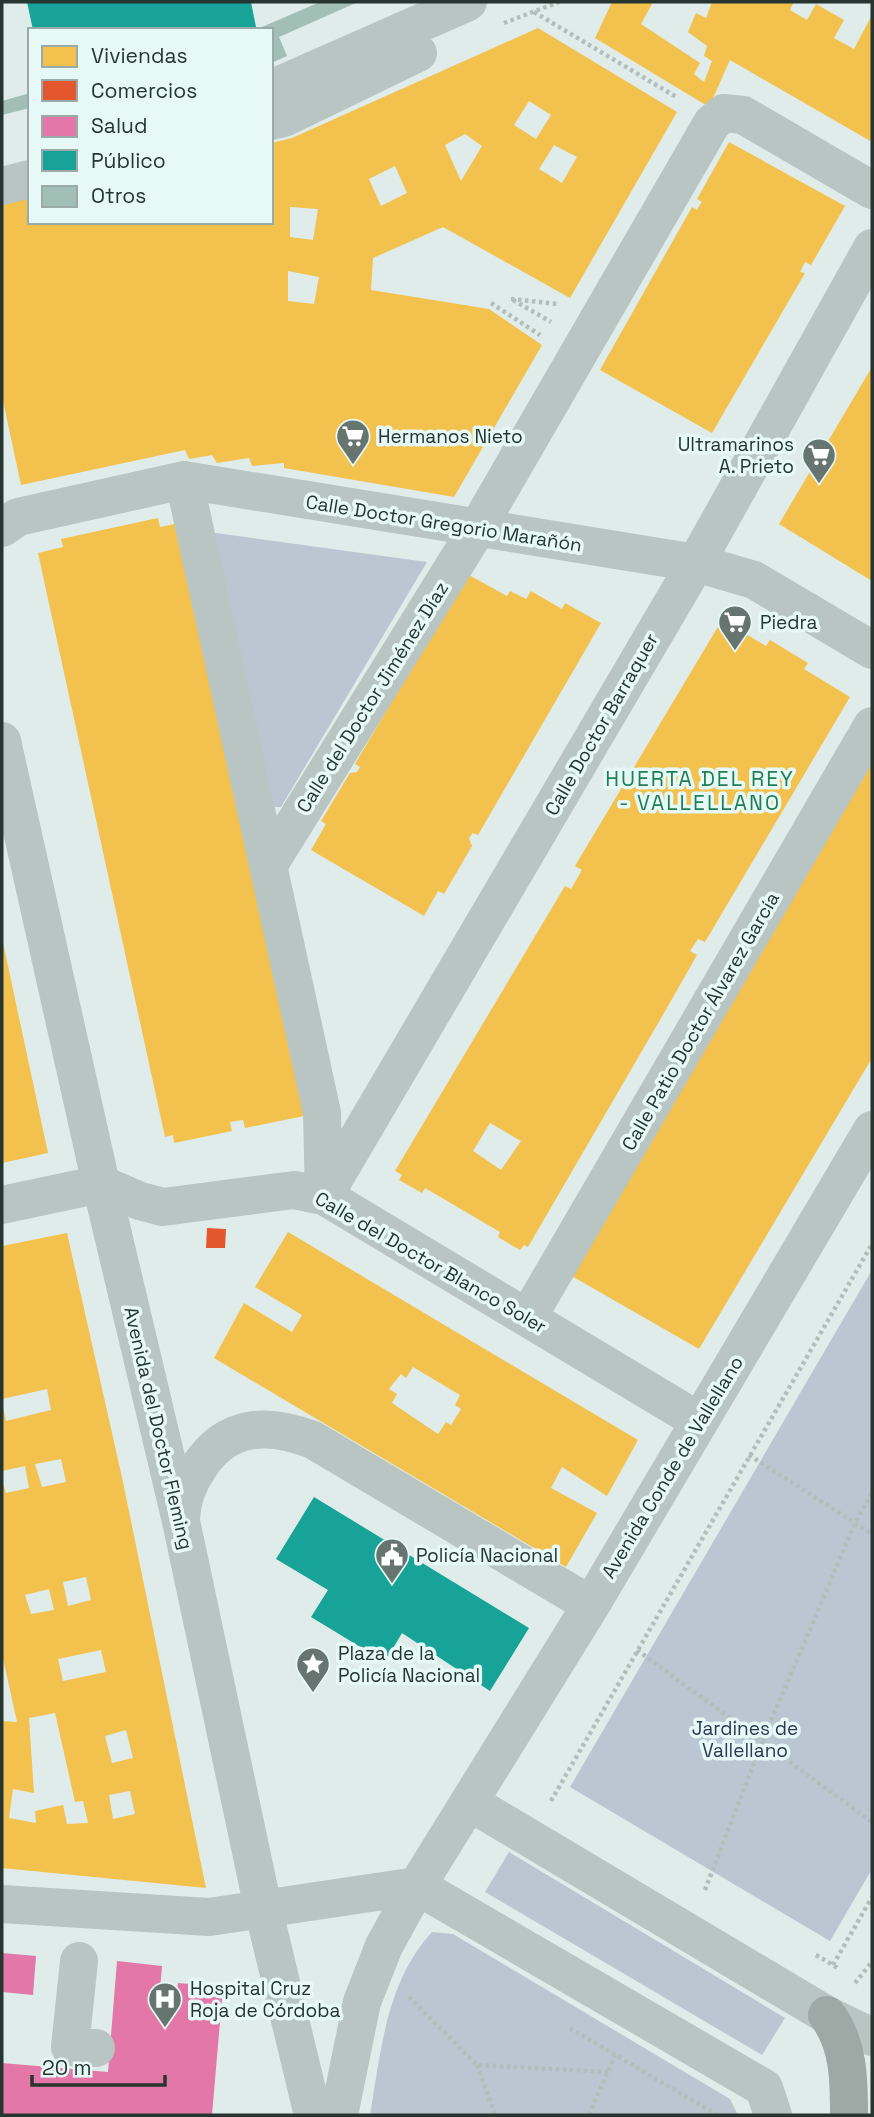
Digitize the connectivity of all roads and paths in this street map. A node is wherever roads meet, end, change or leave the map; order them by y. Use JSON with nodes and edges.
{"nodes":[{"id":1,"x":468,"y":2,"type":"edge"},
{"id":2,"x":559,"y":2,"type":"edge"},
{"id":3,"x":418,"y":53,"type":"dead end"},
{"id":4,"x":273,"y":88,"type":"edge"},
{"id":5,"x":685,"y":102,"type":"dead end"},
{"id":6,"x":273,"y":121,"type":"edge"},
{"id":7,"x":872,"y":190,"type":"edge"},
{"id":8,"x":872,"y":248,"type":"edge"},
{"id":9,"x":491,"y":303,"type":"dead end"},
{"id":10,"x":566,"y":305,"type":"dead end"},
{"id":11,"x":555,"y":324,"type":"dead end"},
{"id":12,"x":576,"y":357,"type":"junction"},
{"id":13,"x":184,"y":480,"type":"junction"},
{"id":14,"x":7,"y":519,"type":"edge"},
{"id":15,"x":477,"y":529,"type":"junction"},
{"id":16,"x":696,"y":563,"type":"junction"},
{"id":17,"x":872,"y":650,"type":"edge"},
{"id":18,"x":872,"y":726,"type":"edge"},
{"id":19,"x":2,"y":741,"type":"edge"},
{"id":20,"x":268,"y":866,"type":"junction"},
{"id":21,"x":872,"y":1130,"type":"edge"},
{"id":22,"x":101,"y":1184,"type":"junction"},
{"id":23,"x":324,"y":1196,"type":"junction"},
{"id":24,"x":2,"y":1205,"type":"edge"},
{"id":25,"x":872,"y":1244,"type":"edge"},
{"id":26,"x":528,"y":1317,"type":"junction"},
{"id":27,"x":699,"y":1421,"type":"junction"},
{"id":28,"x":749,"y":1455,"type":"junction"},
{"id":29,"x":872,"y":1493,"type":"edge"},
{"id":30,"x":181,"y":1521,"type":"junction"},
{"id":31,"x":855,"y":1523,"type":"junction"},
{"id":32,"x":872,"y":1534,"type":"edge"},
{"id":33,"x":591,"y":1605,"type":"junction"},
{"id":34,"x":637,"y":1650,"type":"junction"},
{"id":35,"x":762,"y":1742,"type":"junction"},
{"id":36,"x":469,"y":1802,"type":"junction"},
{"id":37,"x":561,"y":1807,"type":"dead end"},
{"id":38,"x":872,"y":1822,"type":"edge"},
{"id":39,"x":417,"y":1886,"type":"junction"},
{"id":40,"x":715,"y":1896,"type":"dead end"},
{"id":41,"x":872,"y":1897,"type":"edge"},
{"id":42,"x":2,"y":1904,"type":"edge"},
{"id":43,"x":263,"y":1908,"type":"junction"},
{"id":44,"x":809,"y":1951,"type":"dead end"},
{"id":45,"x":79,"y":1961,"type":"dead end"},
{"id":46,"x":832,"y":1965,"type":"junction"},
{"id":47,"x":841,"y":1970,"type":"dead end"},
{"id":48,"x":849,"y":1975,"type":"dead end"},
{"id":49,"x":857,"y":1980,"type":"dead end"},
{"id":50,"x":408,"y":1996,"type":"dead end"},
{"id":51,"x":827,"y":2015,"type":"junction"},
{"id":52,"x":872,"y":2037,"type":"edge"},
{"id":53,"x":96,"y":2048,"type":"dead end"},
{"id":54,"x":872,"y":2048,"type":"edge"},
{"id":55,"x":615,"y":2055,"type":"dead end"},
{"id":56,"x":477,"y":2065,"type":"junction"},
{"id":57,"x":608,"y":2072,"type":"junction"},
{"id":58,"x":849,"y":2107,"type":"edge"},
{"id":59,"x":313,"y":2115,"type":"edge"},
{"id":60,"x":339,"y":2115,"type":"edge"},
{"id":61,"x":495,"y":2115,"type":"edge"},
{"id":62,"x":589,"y":2115,"type":"edge"},
{"id":63,"x":773,"y":2115,"type":"edge"}],
"edges":[{"from":1,"to":4,"type":"street"},
{"from":2,"to":5,"type":"path"},
{"from":3,"to":6,"type":"street"},
{"from":7,"to":12,"type":"street"},
{"from":8,"to":16,"type":"street","name":"Calle Doctor Barraquer"},
{"from":9,"to":12,"type":"path"},
{"from":10,"to":11,"type":"path"},
{"from":12,"to":15,"type":"street"},
{"from":13,"to":14,"type":"street","name":"Calle Doctor Gregorio Marañón"},
{"from":13,"to":15,"type":"street","name":"Calle Doctor Gregorio Marañón"},
{"from":13,"to":20,"type":"street"},
{"from":15,"to":16,"type":"street","name":"Calle Doctor Gregorio Marañón"},
{"from":15,"to":20,"type":"street","name":"Calle del Doctor Jiménez Díaz"},
{"from":16,"to":17,"type":"street","name":"Calle Doctor Gregorio Marañón"},
{"from":16,"to":23,"type":"street","name":"Calle Doctor Barraquer"},
{"from":18,"to":26,"type":"street","name":"Calle Patio Doctor Álvarez García"},
{"from":19,"to":22,"type":"street","name":"Avenida del Doctor Fleming"},
{"from":20,"to":23,"type":"street"},
{"from":21,"to":27,"type":"street","name":"Avenida Conde de Vallellano"},
{"from":22,"to":23,"type":"street","name":"Calle del Doctor Blanco Soler"},
{"from":22,"to":24,"type":"street"},
{"from":22,"to":30,"type":"street","name":"Avenida del Doctor Fleming"},
{"from":23,"to":26,"type":"street","name":"Calle del Doctor Blanco Soler"},
{"from":25,"to":28,"type":"path"},
{"from":26,"to":27,"type":"street","name":"Calle del Doctor Blanco Soler"},
{"from":27,"to":33,"type":"street","name":"Avenida Conde de Vallellano"},
{"from":28,"to":31,"type":"path"},
{"from":28,"to":34,"type":"path"},
{"from":29,"to":31,"type":"path"},
{"from":30,"to":33,"type":"street"},
{"from":30,"to":43,"type":"street","name":"Avenida del Doctor Fleming"},
{"from":31,"to":32,"type":"path"},
{"from":31,"to":35,"type":"path"},
{"from":33,"to":36,"type":"street","name":"Avenida Conde de Vallellano"},
{"from":34,"to":35,"type":"path"},
{"from":34,"to":37,"type":"path"},
{"from":35,"to":38,"type":"path"},
{"from":35,"to":40,"type":"path"},
{"from":36,"to":39,"type":"street","name":"Avenida Conde de Vallellano"},
{"from":36,"to":51,"type":"street"},
{"from":39,"to":43,"type":"street"},
{"from":39,"to":60,"type":"street","name":"Avenida Conde de Vallellano"},
{"from":39,"to":63,"type":"street"},
{"from":41,"to":46,"type":"path"},
{"from":42,"to":43,"type":"street"},
{"from":43,"to":59,"type":"street","name":"Avenida del Doctor Fleming"},
{"from":44,"to":46,"type":"path"},
{"from":45,"to":53,"type":"street"},
{"from":46,"to":47,"type":"path"},
{"from":48,"to":49,"type":"path"},
{"from":50,"to":56,"type":"path"},
{"from":51,"to":52,"type":"street"},
{"from":51,"to":58,"type":"main road"},
{"from":54,"to":58,"type":"main road"},
{"from":55,"to":57,"type":"path"},
{"from":56,"to":57,"type":"path"},
{"from":56,"to":61,"type":"path"},
{"from":57,"to":62,"type":"path"}]}
